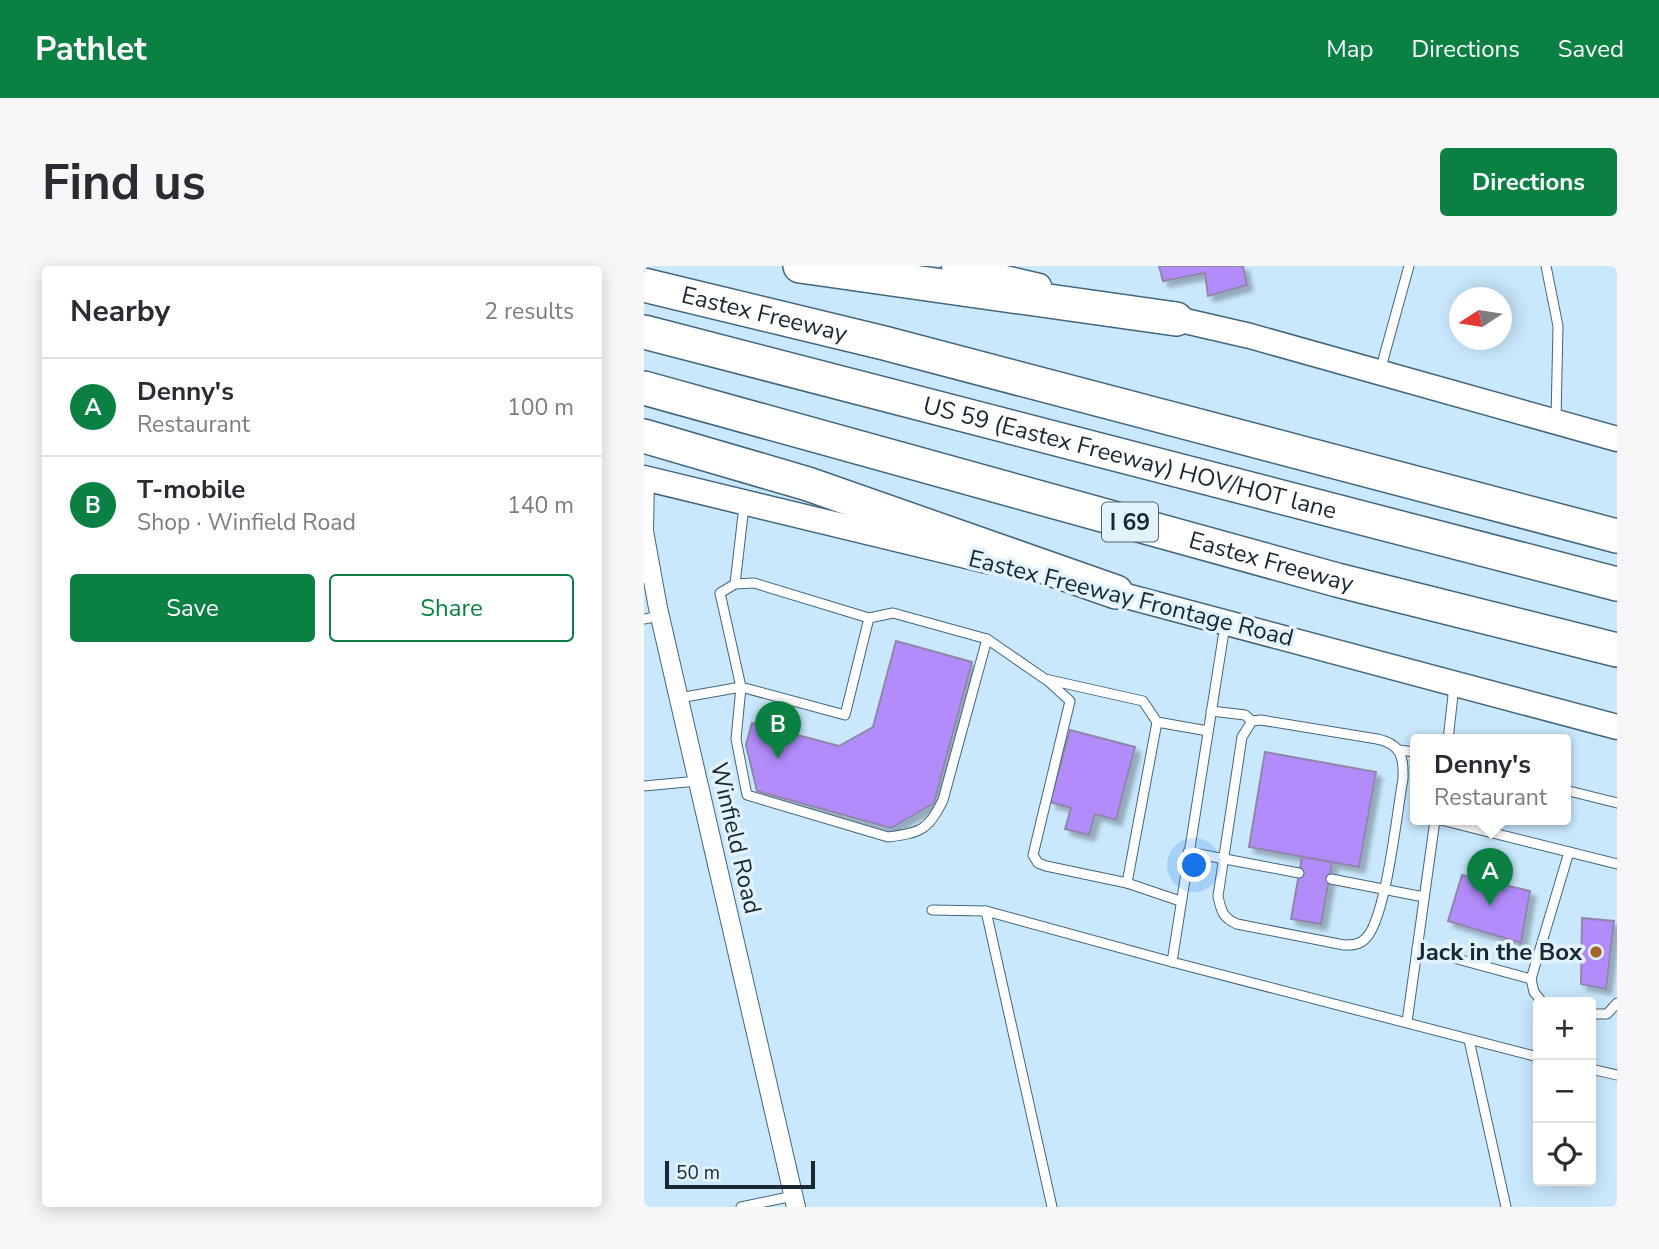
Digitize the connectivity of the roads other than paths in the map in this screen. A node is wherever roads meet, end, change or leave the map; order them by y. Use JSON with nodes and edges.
{"nodes":[{"id":1,"x":800,"y":266,"type":"edge"},
{"id":2,"x":954,"y":266,"type":"edge"},
{"id":3,"x":1409,"y":266,"type":"edge"},
{"id":4,"x":1546,"y":266,"type":"edge"},
{"id":5,"x":644,"y":285,"type":"edge"},
{"id":6,"x":1176,"y":319,"type":"junction"},
{"id":7,"x":644,"y":332,"type":"edge"},
{"id":8,"x":1380,"y":372,"type":"junction"},
{"id":9,"x":644,"y":388,"type":"edge"},
{"id":10,"x":1556,"y":422,"type":"junction"},
{"id":11,"x":644,"y":436,"type":"edge"},
{"id":12,"x":1617,"y":439,"type":"edge"},
{"id":13,"x":644,"y":478,"type":"edge"},
{"id":14,"x":745,"y":502,"type":"junction"},
{"id":15,"x":1617,"y":536,"type":"edge"},
{"id":16,"x":735,"y":584,"type":"junction"},
{"id":17,"x":1617,"y":584,"type":"edge"},
{"id":18,"x":1116,"y":592,"type":"junction"},
{"id":19,"x":652,"y":617,"type":"edge"},
{"id":20,"x":869,"y":618,"type":"junction"},
{"id":21,"x":1226,"y":622,"type":"junction"},
{"id":22,"x":987,"y":639,"type":"junction"},
{"id":23,"x":1617,"y":650,"type":"edge"},
{"id":24,"x":1045,"y":679,"type":"junction"},
{"id":25,"x":1454,"y":682,"type":"junction"},
{"id":26,"x":741,"y":687,"type":"junction"},
{"id":27,"x":679,"y":698,"type":"junction"},
{"id":28,"x":1211,"y":711,"type":"junction"},
{"id":29,"x":1252,"y":721,"type":"junction"},
{"id":30,"x":1157,"y":722,"type":"junction"},
{"id":31,"x":1617,"y":727,"type":"edge"},
{"id":32,"x":1208,"y":731,"type":"junction"},
{"id":33,"x":1449,"y":734,"type":"edge"},
{"id":34,"x":1399,"y":750,"type":"junction"},
{"id":35,"x":1410,"y":751,"type":"edge"},
{"id":36,"x":698,"y":781,"type":"junction"},
{"id":37,"x":644,"y":786,"type":"edge"},
{"id":38,"x":1571,"y":792,"type":"edge"},
{"id":39,"x":1617,"y":803,"type":"edge"},
{"id":40,"x":1434,"y":825,"type":"edge"},
{"id":41,"x":1461,"y":825,"type":"edge"},
{"id":42,"x":1485,"y":825,"type":"edge"},
{"id":43,"x":1484,"y":831,"type":"junction"},
{"id":44,"x":1188,"y":852,"type":"junction"},
{"id":45,"x":1569,"y":852,"type":"junction"},
{"id":46,"x":1224,"y":858,"type":"junction"},
{"id":47,"x":1617,"y":864,"type":"edge"},
{"id":48,"x":1299,"y":873,"type":"dead end"},
{"id":49,"x":1331,"y":879,"type":"dead end"},
{"id":50,"x":1127,"y":883,"type":"junction"},
{"id":51,"x":1383,"y":889,"type":"junction"},
{"id":52,"x":1424,"y":897,"type":"junction"},
{"id":53,"x":1180,"y":901,"type":"junction"},
{"id":54,"x":932,"y":910,"type":"dead end"},
{"id":55,"x":986,"y":911,"type":"junction"},
{"id":56,"x":1417,"y":948,"type":"junction"},
{"id":57,"x":1172,"y":962,"type":"junction"},
{"id":58,"x":1531,"y":979,"type":"junction"},
{"id":59,"x":1538,"y":997,"type":"edge"},
{"id":60,"x":1617,"y":1003,"type":"edge"},
{"id":61,"x":1596,"y":1014,"type":"edge"},
{"id":62,"x":1407,"y":1022,"type":"junction"},
{"id":63,"x":1469,"y":1040,"type":"junction"},
{"id":64,"x":1533,"y":1056,"type":"edge"},
{"id":65,"x":1596,"y":1070,"type":"edge"},
{"id":66,"x":1617,"y":1075,"type":"edge"},
{"id":67,"x":794,"y":1201,"type":"edge"},
{"id":68,"x":741,"y":1207,"type":"edge"},
{"id":69,"x":1052,"y":1207,"type":"edge"},
{"id":70,"x":1506,"y":1207,"type":"edge"}],
"edges":[{"from":1,"to":6,"type":"highway"},
{"from":2,"to":6,"type":"main road"},
{"from":3,"to":8,"type":"lane"},
{"from":4,"to":10,"type":"lane"},
{"from":5,"to":15,"type":"highway","name":"Eastex Freeway"},
{"from":6,"to":8,"type":"main road"},
{"from":7,"to":17,"type":"highway","name":"US 59 (Eastex Freeway) HOV/HOT lane","number":"I 69"},
{"from":8,"to":10,"type":"main road"},
{"from":9,"to":23,"type":"highway","name":"Eastex Freeway","number":"I 69"},
{"from":10,"to":12,"type":"main road"},
{"from":11,"to":18,"type":"highway"},
{"from":13,"to":14,"type":"main road","name":"Eastex Freeway Frontage Road"},
{"from":13,"to":19,"type":"street","name":"Winfield Road"},
{"from":14,"to":16,"type":"lane"},
{"from":14,"to":18,"type":"main road","name":"Eastex Freeway Frontage Road"},
{"from":16,"to":20,"type":"lane"},
{"from":16,"to":26,"type":"lane"},
{"from":18,"to":21,"type":"main road","name":"Eastex Freeway Frontage Road"},
{"from":19,"to":27,"type":"street","name":"Winfield Road"},
{"from":20,"to":22,"type":"lane"},
{"from":20,"to":26,"type":"lane"},
{"from":21,"to":25,"type":"main road","name":"Eastex Freeway Frontage Road"},
{"from":21,"to":28,"type":"lane"},
{"from":22,"to":24,"type":"lane"},
{"from":22,"to":26,"type":"lane"},
{"from":24,"to":30,"type":"lane"},
{"from":24,"to":50,"type":"lane"},
{"from":25,"to":31,"type":"main road","name":"Eastex Freeway Frontage Road"},
{"from":25,"to":33,"type":"lane"},
{"from":26,"to":27,"type":"lane"},
{"from":27,"to":36,"type":"street","name":"Winfield Road"},
{"from":28,"to":29,"type":"lane"},
{"from":28,"to":32,"type":"lane"},
{"from":29,"to":34,"type":"lane"},
{"from":29,"to":46,"type":"lane"},
{"from":30,"to":32,"type":"lane"},
{"from":30,"to":50,"type":"lane"},
{"from":32,"to":44,"type":"lane"},
{"from":34,"to":35,"type":"lane"},
{"from":34,"to":51,"type":"lane"},
{"from":36,"to":37,"type":"lane"},
{"from":36,"to":67,"type":"street","name":"Winfield Road"},
{"from":38,"to":39,"type":"lane"},
{"from":40,"to":52,"type":"lane"},
{"from":41,"to":43,"type":"lane"},
{"from":42,"to":43,"type":"lane"},
{"from":43,"to":45,"type":"lane"},
{"from":44,"to":46,"type":"lane"},
{"from":44,"to":53,"type":"lane"},
{"from":45,"to":47,"type":"lane"},
{"from":45,"to":58,"type":"lane"},
{"from":46,"to":48,"type":"lane"},
{"from":46,"to":51,"type":"lane"},
{"from":49,"to":51,"type":"lane"},
{"from":50,"to":53,"type":"lane"},
{"from":51,"to":52,"type":"lane"},
{"from":52,"to":56,"type":"lane"},
{"from":53,"to":57,"type":"lane"},
{"from":54,"to":55,"type":"lane"},
{"from":55,"to":57,"type":"lane"},
{"from":55,"to":69,"type":"lane"},
{"from":56,"to":58,"type":"lane"},
{"from":56,"to":62,"type":"lane"},
{"from":57,"to":62,"type":"lane"},
{"from":58,"to":59,"type":"lane"},
{"from":60,"to":61,"type":"lane"},
{"from":62,"to":63,"type":"lane"},
{"from":63,"to":64,"type":"lane"},
{"from":63,"to":70,"type":"lane"},
{"from":65,"to":66,"type":"lane"},
{"from":67,"to":68,"type":"lane"}]}
